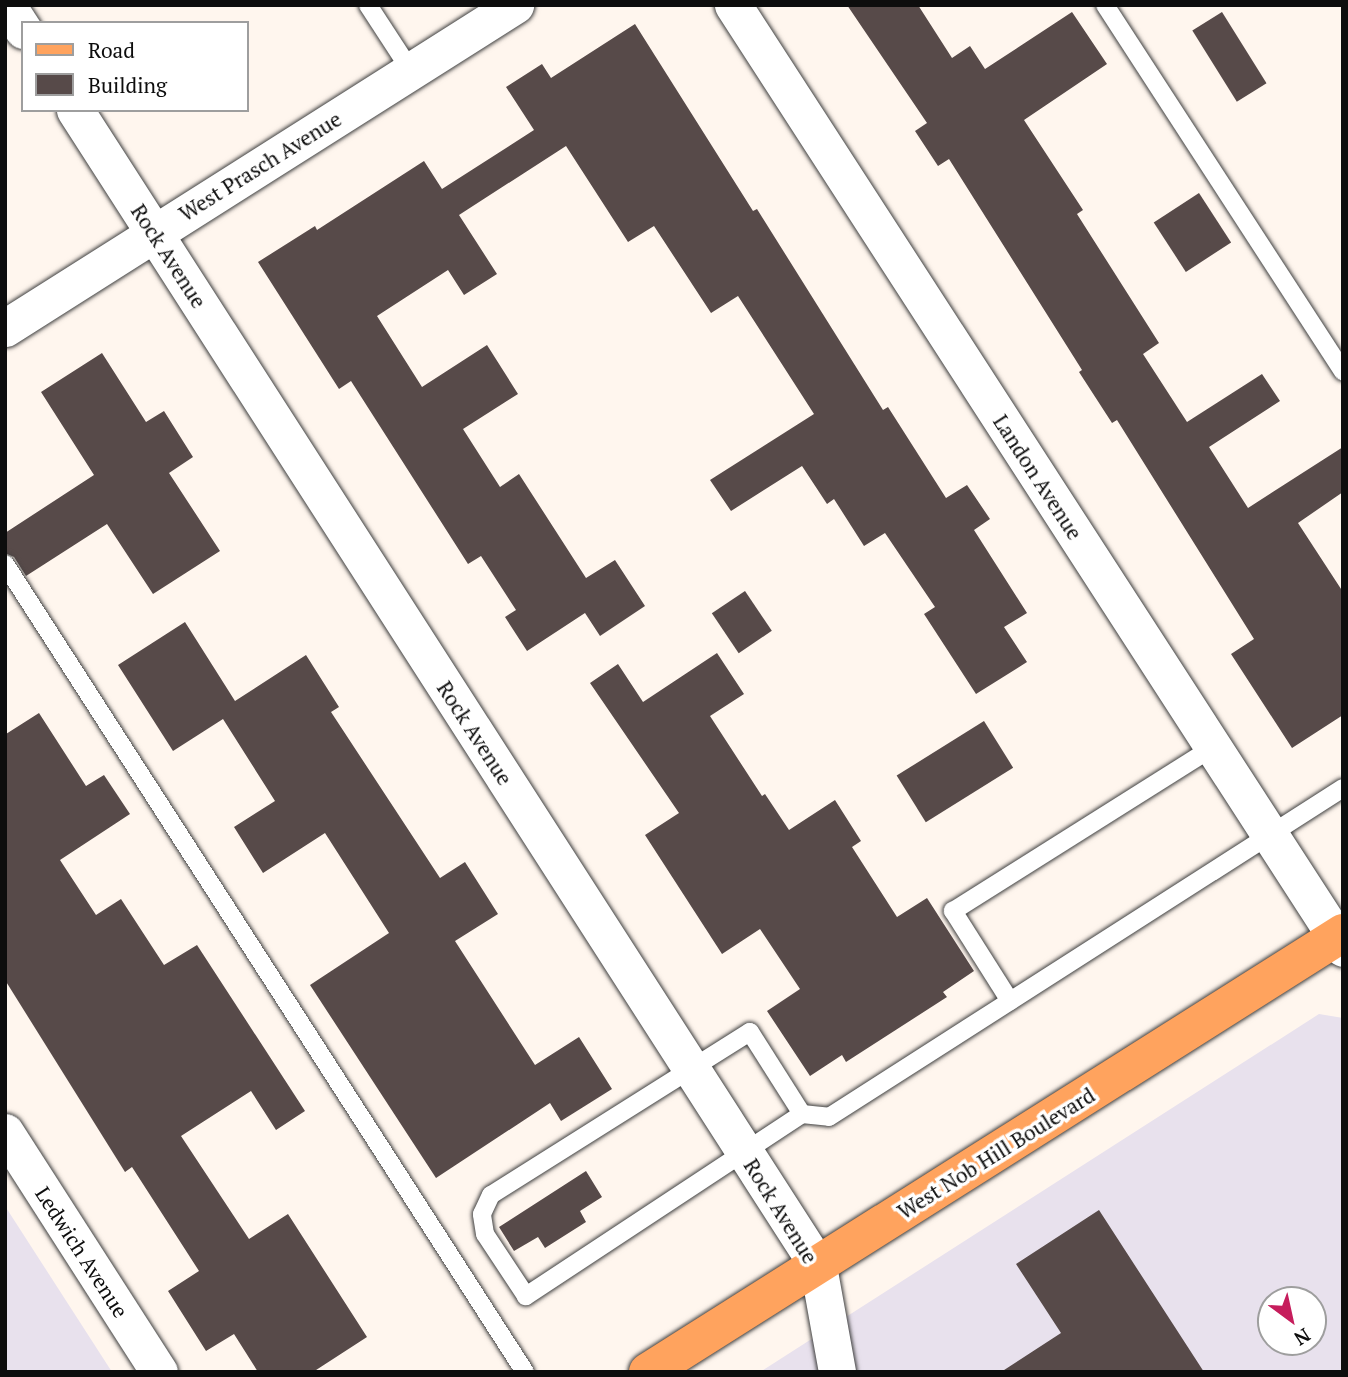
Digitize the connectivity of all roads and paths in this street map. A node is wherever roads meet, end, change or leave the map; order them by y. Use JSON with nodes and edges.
{"nodes":[{"id":1,"x":7,"y":5,"type":"edge"},
{"id":2,"x":368,"y":5,"type":"edge"},
{"id":3,"x":515,"y":5,"type":"edge"},
{"id":4,"x":733,"y":5,"type":"edge"},
{"id":5,"x":1105,"y":5,"type":"edge"},
{"id":6,"x":21,"y":27,"type":"edge"},
{"id":7,"x":411,"y":71,"type":"junction"},
{"id":8,"x":76,"y":112,"type":"edge"},
{"id":9,"x":154,"y":233,"type":"junction"},
{"id":10,"x":5,"y":328,"type":"edge"},
{"id":11,"x":1343,"y":371,"type":"edge"},
{"id":12,"x":5,"y":564,"type":"edge"},
{"id":13,"x":1213,"y":747,"type":"junction"},
{"id":14,"x":1343,"y":788,"type":"edge"},
{"id":15,"x":1269,"y":835,"type":"junction"},
{"id":16,"x":1340,"y":940,"type":"edge"},
{"id":17,"x":1010,"y":1001,"type":"junction"},
{"id":18,"x":691,"y":1069,"type":"junction"},
{"id":19,"x":802,"y":1114,"type":"junction"},
{"id":20,"x":5,"y":1132,"type":"edge"},
{"id":21,"x":744,"y":1152,"type":"junction"},
{"id":22,"x":818,"y":1266,"type":"junction"},
{"id":23,"x":159,"y":1372,"type":"edge"},
{"id":24,"x":525,"y":1372,"type":"edge"},
{"id":25,"x":648,"y":1372,"type":"edge"},
{"id":26,"x":837,"y":1372,"type":"edge"}],
"edges":[{"from":1,"to":6,"type":"street"},
{"from":2,"to":7,"type":"lane"},
{"from":3,"to":7,"type":"street","name":"West Prasch Avenue"},
{"from":4,"to":13,"type":"street","name":"Landon Avenue"},
{"from":5,"to":11,"type":"lane"},
{"from":7,"to":9,"type":"street","name":"West Prasch Avenue"},
{"from":8,"to":9,"type":"street","name":"Rock Avenue"},
{"from":9,"to":10,"type":"street","name":"West Prasch Avenue"},
{"from":9,"to":18,"type":"street","name":"Rock Avenue"},
{"from":12,"to":24,"type":"lane"},
{"from":13,"to":15,"type":"street","name":"Landon Avenue"},
{"from":13,"to":17,"type":"lane"},
{"from":14,"to":15,"type":"lane"},
{"from":15,"to":16,"type":"street","name":"Landon Avenue"},
{"from":15,"to":17,"type":"lane"},
{"from":16,"to":22,"type":"main road","name":"West Nob Hill Boulevard"},
{"from":17,"to":19,"type":"lane"},
{"from":18,"to":19,"type":"lane"},
{"from":18,"to":21,"type":"street","name":"Rock Avenue"},
{"from":18,"to":21,"type":"lane"},
{"from":19,"to":21,"type":"lane"},
{"from":20,"to":23,"type":"street","name":"Ledwich Avenue"},
{"from":21,"to":22,"type":"street","name":"Rock Avenue"},
{"from":22,"to":25,"type":"main road","name":"West Nob Hill Boulevard"},
{"from":22,"to":26,"type":"street","name":"Rock Avenue"}]}
